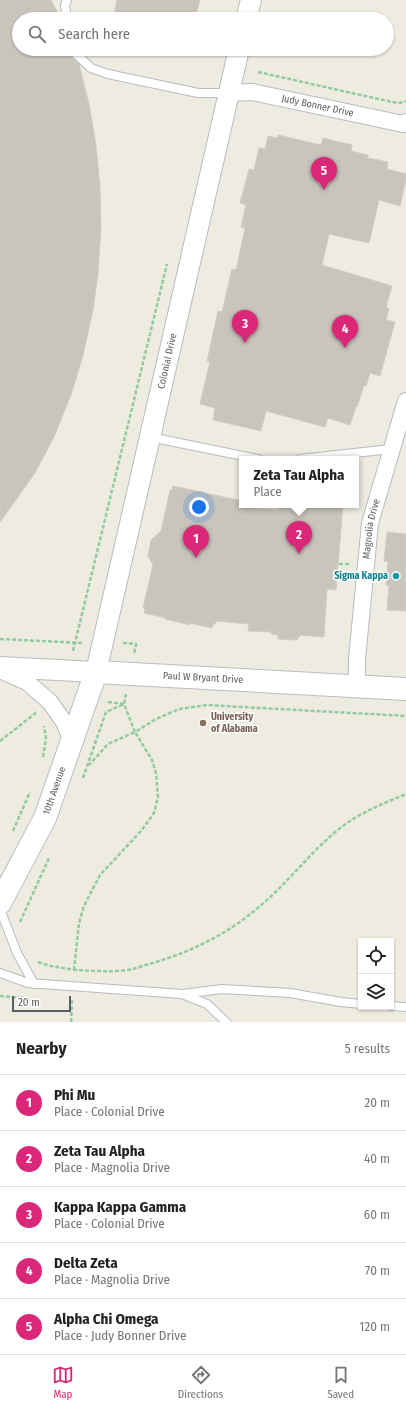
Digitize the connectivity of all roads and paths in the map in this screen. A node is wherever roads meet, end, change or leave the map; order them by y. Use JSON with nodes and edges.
{"nodes":[{"id":1,"x":66,"y":0,"type":"edge"},
{"id":2,"x":251,"y":0,"type":"edge"},
{"id":3,"x":67,"y":12,"type":"edge"},
{"id":4,"x":248,"y":12,"type":"edge"},
{"id":5,"x":78,"y":56,"type":"edge"},
{"id":6,"x":237,"y":56,"type":"edge"},
{"id":7,"x":258,"y":72,"type":"dead end"},
{"id":8,"x":229,"y":93,"type":"junction"},
{"id":9,"x":406,"y":101,"type":"edge"},
{"id":10,"x":405,"y":124,"type":"edge"},
{"id":11,"x":169,"y":258,"type":"dead end"},
{"id":12,"x":406,"y":401,"type":"edge"},
{"id":13,"x":403,"y":422,"type":"edge"},
{"id":14,"x":150,"y":436,"type":"junction"},
{"id":15,"x":391,"y":449,"type":"junction"},
{"id":16,"x":244,"y":456,"type":"edge"},
{"id":17,"x":327,"y":456,"type":"edge"},
{"id":18,"x":339,"y":564,"type":"dead end"},
{"id":19,"x":353,"y":564,"type":"dead end"},
{"id":20,"x":0,"y":639,"type":"edge"},
{"id":21,"x":76,"y":643,"type":"junction"},
{"id":22,"x":0,"y":667,"type":"edge"},
{"id":23,"x":0,"y":670,"type":"edge"},
{"id":24,"x":68,"y":671,"type":"junction"},
{"id":25,"x":96,"y":672,"type":"junction"},
{"id":26,"x":357,"y":686,"type":"junction"},
{"id":27,"x":406,"y":689,"type":"edge"},
{"id":28,"x":87,"y":698,"type":"junction"},
{"id":29,"x":40,"y":715,"type":"dead end"},
{"id":30,"x":406,"y":716,"type":"edge"},
{"id":31,"x":44,"y":725,"type":"dead end"},
{"id":32,"x":135,"y":732,"type":"junction"},
{"id":33,"x":0,"y":741,"type":"edge"},
{"id":34,"x":72,"y":741,"type":"junction"},
{"id":35,"x":42,"y":758,"type":"dead end"},
{"id":36,"x":87,"y":766,"type":"dead end"},
{"id":37,"x":32,"y":788,"type":"dead end"},
{"id":38,"x":406,"y":794,"type":"edge"},
{"id":39,"x":10,"y":837,"type":"dead end"},
{"id":40,"x":0,"y":903,"type":"edge"},
{"id":41,"x":0,"y":909,"type":"edge"},
{"id":42,"x":22,"y":918,"type":"dead end"},
{"id":43,"x":21,"y":924,"type":"dead end"},
{"id":44,"x":33,"y":957,"type":"dead end"},
{"id":45,"x":74,"y":969,"type":"junction"},
{"id":46,"x":0,"y":973,"type":"edge"},
{"id":47,"x":34,"y":984,"type":"junction"},
{"id":48,"x":73,"y":986,"type":"junction"},
{"id":49,"x":182,"y":994,"type":"junction"},
{"id":50,"x":358,"y":1004,"type":"edge"},
{"id":51,"x":394,"y":1006,"type":"edge"},
{"id":52,"x":406,"y":1007,"type":"edge"},
{"id":53,"x":71,"y":1022,"type":"edge"},
{"id":54,"x":226,"y":1022,"type":"edge"}],
"edges":[{"from":1,"to":3,"type":"lane"},
{"from":2,"to":4,"type":"street"},
{"from":5,"to":8,"type":"lane"},
{"from":6,"to":8,"type":"street","name":"Colonial Drive"},
{"from":7,"to":9,"type":"path"},
{"from":8,"to":10,"type":"street","name":"Judy Bonner Drive"},
{"from":8,"to":14,"type":"street","name":"Colonial Drive"},
{"from":11,"to":21,"type":"path"},
{"from":12,"to":13,"type":"street","name":"Magnolia Drive"},
{"from":13,"to":15,"type":"street","name":"Magnolia Drive"},
{"from":14,"to":16,"type":"lane"},
{"from":14,"to":25,"type":"street","name":"Colonial Drive"},
{"from":15,"to":17,"type":"lane"},
{"from":15,"to":26,"type":"street","name":"Magnolia Drive"},
{"from":18,"to":19,"type":"path"},
{"from":20,"to":21,"type":"path"},
{"from":21,"to":24,"type":"path"},
{"from":22,"to":24,"type":"street","name":"Paul W Bryant Drive"},
{"from":23,"to":34,"type":"street"},
{"from":24,"to":25,"type":"street","name":"Paul W Bryant Drive"},
{"from":25,"to":26,"type":"main road","name":"Paul W Bryant Drive"},
{"from":25,"to":28,"type":"main road","name":"10th Avenue"},
{"from":26,"to":27,"type":"main road","name":"Paul W Bryant Drive"},
{"from":28,"to":32,"type":"path"},
{"from":28,"to":34,"type":"main road","name":"10th Avenue"},
{"from":29,"to":33,"type":"path"},
{"from":30,"to":32,"type":"path"},
{"from":31,"to":35,"type":"path"},
{"from":32,"to":36,"type":"path"},
{"from":32,"to":45,"type":"path"},
{"from":34,"to":40,"type":"main road","name":"10th Avenue"},
{"from":37,"to":39,"type":"path"},
{"from":38,"to":45,"type":"path"},
{"from":41,"to":47,"type":"lane"},
{"from":42,"to":43,"type":"path"},
{"from":44,"to":45,"type":"path"},
{"from":45,"to":48,"type":"path"},
{"from":46,"to":47,"type":"lane"},
{"from":47,"to":48,"type":"lane"},
{"from":48,"to":49,"type":"lane"},
{"from":48,"to":53,"type":"path"},
{"from":49,"to":50,"type":"lane"},
{"from":49,"to":54,"type":"lane"},
{"from":51,"to":52,"type":"lane"}]}
